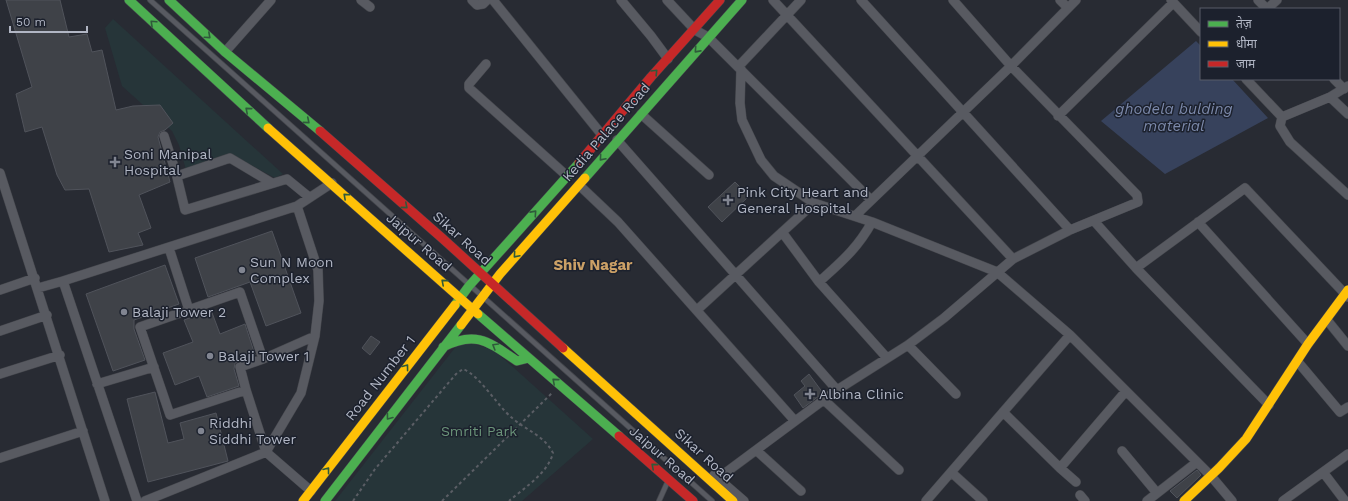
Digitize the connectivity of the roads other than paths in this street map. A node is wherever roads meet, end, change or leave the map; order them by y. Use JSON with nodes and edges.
{"nodes":[{"id":1,"x":129,"y":0,"type":"edge"},
{"id":2,"x":150,"y":0,"type":"edge"},
{"id":3,"x":170,"y":0,"type":"edge"},
{"id":4,"x":271,"y":0,"type":"edge"},
{"id":5,"x":362,"y":0,"type":"edge"},
{"id":6,"x":472,"y":0,"type":"edge"},
{"id":7,"x":487,"y":0,"type":"edge"},
{"id":8,"x":493,"y":0,"type":"edge"},
{"id":9,"x":621,"y":0,"type":"edge"},
{"id":10,"x":667,"y":0,"type":"edge"},
{"id":11,"x":720,"y":0,"type":"edge"},
{"id":12,"x":742,"y":0,"type":"edge"},
{"id":13,"x":773,"y":0,"type":"edge"},
{"id":14,"x":800,"y":0,"type":"edge"},
{"id":15,"x":861,"y":0,"type":"edge"},
{"id":16,"x":953,"y":0,"type":"edge"},
{"id":17,"x":1060,"y":0,"type":"edge"},
{"id":18,"x":1076,"y":0,"type":"edge"},
{"id":19,"x":1258,"y":0,"type":"edge"},
{"id":20,"x":1277,"y":0,"type":"edge"},
{"id":21,"x":1172,"y":1,"type":"edge"},
{"id":22,"x":370,"y":7,"type":"dead end"},
{"id":23,"x":1068,"y":8,"type":"junction"},
{"id":24,"x":1266,"y":8,"type":"edge"},
{"id":25,"x":1268,"y":8,"type":"edge"},
{"id":26,"x":787,"y":16,"type":"junction"},
{"id":27,"x":695,"y":30,"type":"junction"},
{"id":28,"x":1200,"y":31,"type":"edge"},
{"id":29,"x":708,"y":37,"type":"junction"},
{"id":30,"x":225,"y":52,"type":"junction"},
{"id":31,"x":668,"y":59,"type":"junction"},
{"id":32,"x":486,"y":64,"type":"dead end"},
{"id":33,"x":1011,"y":66,"type":"junction"},
{"id":34,"x":739,"y":68,"type":"junction"},
{"id":35,"x":1247,"y":80,"type":"edge"},
{"id":36,"x":1335,"y":80,"type":"edge"},
{"id":37,"x":1346,"y":88,"type":"edge"},
{"id":38,"x":1330,"y":97,"type":"junction"},
{"id":39,"x":962,"y":112,"type":"junction"},
{"id":40,"x":641,"y":114,"type":"junction"},
{"id":41,"x":1348,"y":114,"type":"edge"},
{"id":42,"x":1058,"y":116,"type":"junction"},
{"id":43,"x":1282,"y":117,"type":"junction"},
{"id":44,"x":602,"y":135,"type":"junction"},
{"id":45,"x":164,"y":136,"type":"dead end"},
{"id":46,"x":617,"y":140,"type":"junction"},
{"id":47,"x":916,"y":156,"type":"junction"},
{"id":48,"x":0,"y":173,"type":"edge"},
{"id":49,"x":709,"y":175,"type":"dead end"},
{"id":50,"x":177,"y":176,"type":"junction"},
{"id":51,"x":567,"y":176,"type":"junction"},
{"id":52,"x":272,"y":183,"type":"junction"},
{"id":53,"x":332,"y":183,"type":"junction"},
{"id":54,"x":579,"y":185,"type":"junction"},
{"id":55,"x":1348,"y":195,"type":"edge"},
{"id":56,"x":309,"y":197,"type":"junction"},
{"id":57,"x":4,"y":200,"type":"edge"},
{"id":58,"x":871,"y":200,"type":"junction"},
{"id":59,"x":814,"y":203,"type":"junction"},
{"id":60,"x":296,"y":206,"type":"junction"},
{"id":61,"x":855,"y":216,"type":"junction"},
{"id":62,"x":1094,"y":221,"type":"junction"},
{"id":63,"x":872,"y":222,"type":"junction"},
{"id":64,"x":1198,"y":222,"type":"junction"},
{"id":65,"x":1070,"y":230,"type":"junction"},
{"id":66,"x":782,"y":232,"type":"junction"},
{"id":67,"x":169,"y":248,"type":"junction"},
{"id":68,"x":1013,"y":259,"type":"junction"},
{"id":69,"x":1136,"y":268,"type":"junction"},
{"id":70,"x":997,"y":272,"type":"junction"},
{"id":71,"x":480,"y":273,"type":"junction"},
{"id":72,"x":735,"y":275,"type":"junction"},
{"id":73,"x":35,"y":278,"type":"junction"},
{"id":74,"x":63,"y":281,"type":"junction"},
{"id":75,"x":494,"y":282,"type":"junction"},
{"id":76,"x":819,"y":282,"type":"junction"},
{"id":77,"x":469,"y":286,"type":"junction"},
{"id":78,"x":38,"y":288,"type":"junction"},
{"id":79,"x":0,"y":290,"type":"edge"},
{"id":80,"x":1347,"y":294,"type":"edge"},
{"id":81,"x":482,"y":296,"type":"junction"},
{"id":82,"x":460,"y":297,"type":"junction"},
{"id":83,"x":472,"y":308,"type":"junction"},
{"id":84,"x":189,"y":310,"type":"junction"},
{"id":85,"x":697,"y":310,"type":"junction"},
{"id":86,"x":47,"y":315,"type":"junction"},
{"id":87,"x":1327,"y":320,"type":"junction"},
{"id":88,"x":0,"y":331,"type":"edge"},
{"id":89,"x":1070,"y":334,"type":"junction"},
{"id":90,"x":315,"y":336,"type":"junction"},
{"id":91,"x":1308,"y":344,"type":"junction"},
{"id":92,"x":908,"y":345,"type":"junction"},
{"id":93,"x":443,"y":346,"type":"junction"},
{"id":94,"x":1348,"y":346,"type":"edge"},
{"id":95,"x":60,"y":355,"type":"junction"},
{"id":96,"x":529,"y":358,"type":"junction"},
{"id":97,"x":887,"y":358,"type":"junction"},
{"id":98,"x":263,"y":359,"type":"junction"},
{"id":99,"x":1298,"y":362,"type":"junction"},
{"id":100,"x":154,"y":368,"type":"junction"},
{"id":101,"x":0,"y":374,"type":"edge"},
{"id":102,"x":96,"y":384,"type":"junction"},
{"id":103,"x":246,"y":390,"type":"junction"},
{"id":104,"x":837,"y":390,"type":"junction"},
{"id":105,"x":1126,"y":391,"type":"junction"},
{"id":106,"x":956,"y":394,"type":"dead end"},
{"id":107,"x":824,"y":400,"type":"junction"},
{"id":108,"x":1269,"y":405,"type":"junction"},
{"id":109,"x":1348,"y":407,"type":"edge"},
{"id":110,"x":1003,"y":412,"type":"junction"},
{"id":111,"x":795,"y":422,"type":"junction"},
{"id":112,"x":84,"y":431,"type":"junction"},
{"id":113,"x":756,"y":450,"type":"junction"},
{"id":114,"x":1122,"y":451,"type":"dead end"},
{"id":115,"x":266,"y":452,"type":"junction"},
{"id":116,"x":1348,"y":454,"type":"edge"},
{"id":117,"x":0,"y":458,"type":"edge"},
{"id":118,"x":1197,"y":462,"type":"junction"},
{"id":119,"x":1060,"y":468,"type":"junction"},
{"id":120,"x":899,"y":470,"type":"dead end"},
{"id":121,"x":951,"y":472,"type":"junction"},
{"id":122,"x":1323,"y":472,"type":"junction"},
{"id":123,"x":1211,"y":476,"type":"junction"},
{"id":124,"x":669,"y":479,"type":"junction"},
{"id":125,"x":715,"y":480,"type":"junction"},
{"id":126,"x":1076,"y":482,"type":"dead end"},
{"id":127,"x":311,"y":491,"type":"junction"},
{"id":128,"x":801,"y":491,"type":"dead end"},
{"id":129,"x":1157,"y":493,"type":"junction"},
{"id":130,"x":102,"y":500,"type":"edge"},
{"id":131,"x":137,"y":501,"type":"edge"},
{"id":132,"x":145,"y":501,"type":"edge"},
{"id":133,"x":303,"y":501,"type":"edge"},
{"id":134,"x":326,"y":501,"type":"edge"},
{"id":135,"x":659,"y":501,"type":"edge"},
{"id":136,"x":693,"y":501,"type":"edge"},
{"id":137,"x":712,"y":501,"type":"edge"},
{"id":138,"x":734,"y":501,"type":"edge"},
{"id":139,"x":744,"y":501,"type":"edge"},
{"id":140,"x":926,"y":501,"type":"edge"},
{"id":141,"x":983,"y":501,"type":"edge"},
{"id":142,"x":1147,"y":501,"type":"edge"},
{"id":143,"x":1184,"y":501,"type":"edge"},
{"id":144,"x":1232,"y":501,"type":"edge"},
{"id":145,"x":1283,"y":501,"type":"edge"},
{"id":146,"x":1345,"y":501,"type":"edge"}],
"edges":[{"from":53,"to":1,"type":"main road","name":"Jaipur Road","one_way":true},
{"from":2,"to":77,"type":"lane"},
{"from":3,"to":30,"type":"main road","name":"Sikar Road","one_way":true},
{"from":4,"to":30,"type":"street"},
{"from":5,"to":22,"type":"street"},
{"from":6,"to":7,"type":"street"},
{"from":8,"to":44,"type":"street"},
{"from":9,"to":31,"type":"street"},
{"from":10,"to":27,"type":"street"},
{"from":11,"to":27,"type":"main road","name":"Kedia Palace Road"},
{"from":12,"to":29,"type":"main road","name":"Kedia Palace Road"},
{"from":13,"to":26,"type":"street"},
{"from":14,"to":26,"type":"street"},
{"from":15,"to":39,"type":"street"},
{"from":16,"to":33,"type":"street"},
{"from":17,"to":23,"type":"street"},
{"from":18,"to":23,"type":"street"},
{"from":19,"to":24,"type":"street"},
{"from":20,"to":25,"type":"street"},
{"from":21,"to":28,"type":"street"},
{"from":21,"to":42,"type":"street"},
{"from":23,"to":33,"type":"street"},
{"from":26,"to":34,"type":"street"},
{"from":26,"to":47,"type":"street"},
{"from":27,"to":29,"type":"street"},
{"from":27,"to":31,"type":"main road","name":"Kedia Palace Road"},
{"from":29,"to":34,"type":"street"},
{"from":29,"to":40,"type":"main road","name":"Kedia Palace Road","one_way":true},
{"from":30,"to":71,"type":"main road","name":"Sikar Road","one_way":true},
{"from":44,"to":31,"type":"main road","name":"Kedia Palace Road","one_way":true},
{"from":32,"to":51,"type":"street"},
{"from":33,"to":39,"type":"street"},
{"from":33,"to":42,"type":"street"},
{"from":34,"to":58,"type":"street"},
{"from":34,"to":59,"type":"street"},
{"from":35,"to":43,"type":"street"},
{"from":36,"to":37,"type":"street"},
{"from":37,"to":38,"type":"street"},
{"from":38,"to":41,"type":"street"},
{"from":38,"to":43,"type":"street"},
{"from":39,"to":47,"type":"street"},
{"from":39,"to":65,"type":"street"},
{"from":40,"to":46,"type":"main road","name":"Kedia Palace Road"},
{"from":40,"to":49,"type":"street"},
{"from":42,"to":62,"type":"street"},
{"from":43,"to":55,"type":"street"},
{"from":44,"to":51,"type":"main road","name":"Kedia Palace Road"},
{"from":45,"to":50,"type":"street"},
{"from":46,"to":54,"type":"main road","name":"Kedia Palace Road","one_way":true},
{"from":46,"to":72,"type":"street"},
{"from":47,"to":58,"type":"street"},
{"from":47,"to":68,"type":"street"},
{"from":48,"to":57,"type":"street"},
{"from":50,"to":52,"type":"street"},
{"from":50,"to":52,"type":"street"},
{"from":71,"to":51,"type":"main road","name":"Kedia Palace Road","one_way":true},
{"from":52,"to":56,"type":"street"},
{"from":53,"to":56,"type":"street"},
{"from":82,"to":53,"type":"main road","name":"Jaipur Road","one_way":true},
{"from":54,"to":75,"type":"main road","name":"Kedia Palace Road","one_way":true},
{"from":54,"to":85,"type":"street"},
{"from":56,"to":60,"type":"street"},
{"from":57,"to":73,"type":"street"},
{"from":58,"to":61,"type":"street"},
{"from":59,"to":61,"type":"street"},
{"from":59,"to":66,"type":"street"},
{"from":60,"to":67,"type":"street"},
{"from":60,"to":90,"type":"street"},
{"from":61,"to":63,"type":"street"},
{"from":62,"to":65,"type":"street"},
{"from":62,"to":69,"type":"street"},
{"from":63,"to":70,"type":"street"},
{"from":63,"to":76,"type":"street"},
{"from":64,"to":69,"type":"street"},
{"from":64,"to":80,"type":"street"},
{"from":64,"to":91,"type":"street"},
{"from":65,"to":68,"type":"street"},
{"from":66,"to":72,"type":"street"},
{"from":66,"to":76,"type":"street"},
{"from":67,"to":74,"type":"street"},
{"from":67,"to":84,"type":"street"},
{"from":68,"to":70,"type":"street"},
{"from":69,"to":108,"type":"street"},
{"from":70,"to":89,"type":"street"},
{"from":70,"to":92,"type":"street"},
{"from":71,"to":75,"type":"main road","name":"Sikar Road"},
{"from":71,"to":77,"type":"main road","name":"Road Number 1"},
{"from":72,"to":85,"type":"street"},
{"from":72,"to":104,"type":"street"},
{"from":73,"to":78,"type":"street"},
{"from":73,"to":79,"type":"street"},
{"from":74,"to":78,"type":"street"},
{"from":74,"to":102,"type":"street"},
{"from":75,"to":81,"type":"main road"},
{"from":75,"to":125,"type":"main road","name":"Sikar Road"},
{"from":76,"to":97,"type":"street"},
{"from":77,"to":81,"type":"lane"},
{"from":77,"to":82,"type":"main road","name":"Road Number 1"},
{"from":78,"to":86,"type":"street"},
{"from":80,"to":87,"type":"main road"},
{"from":81,"to":83,"type":"main road"},
{"from":81,"to":137,"type":"lane"},
{"from":82,"to":83,"type":"main road","name":"Jaipur Road"},
{"from":127,"to":82,"type":"main road","name":"Road Number 1","one_way":true},
{"from":83,"to":93,"type":"main road"},
{"from":83,"to":96,"type":"main road","name":"Jaipur Road"},
{"from":84,"to":98,"type":"street"},
{"from":84,"to":100,"type":"street"},
{"from":85,"to":111,"type":"street"},
{"from":86,"to":88,"type":"street"},
{"from":86,"to":95,"type":"street"},
{"from":87,"to":91,"type":"main road"},
{"from":87,"to":94,"type":"street"},
{"from":89,"to":105,"type":"street"},
{"from":89,"to":110,"type":"street"},
{"from":90,"to":98,"type":"street"},
{"from":90,"to":115,"type":"street"},
{"from":91,"to":99,"type":"main road"},
{"from":92,"to":97,"type":"street"},
{"from":92,"to":106,"type":"street"},
{"from":96,"to":93,"type":"main road","one_way":true},
{"from":93,"to":134,"type":"main road","one_way":true},
{"from":95,"to":101,"type":"street"},
{"from":95,"to":112,"type":"street"},
{"from":124,"to":96,"type":"main road","name":"Jaipur Road","one_way":true},
{"from":97,"to":104,"type":"street"},
{"from":98,"to":103,"type":"street"},
{"from":99,"to":108,"type":"main road"},
{"from":99,"to":109,"type":"street"},
{"from":100,"to":102,"type":"street"},
{"from":100,"to":103,"type":"street"},
{"from":102,"to":131,"type":"street"},
{"from":103,"to":115,"type":"street"},
{"from":104,"to":107,"type":"street"},
{"from":105,"to":118,"type":"street"},
{"from":105,"to":119,"type":"street"},
{"from":107,"to":111,"type":"street"},
{"from":107,"to":120,"type":"street"},
{"from":108,"to":123,"type":"main road"},
{"from":110,"to":119,"type":"street"},
{"from":110,"to":121,"type":"street"},
{"from":111,"to":113,"type":"street"},
{"from":112,"to":117,"type":"street"},
{"from":112,"to":130,"type":"street"},
{"from":113,"to":125,"type":"street"},
{"from":113,"to":128,"type":"street"},
{"from":114,"to":129,"type":"street"},
{"from":115,"to":127,"type":"street"},
{"from":115,"to":132,"type":"street"},
{"from":116,"to":122,"type":"street"},
{"from":118,"to":123,"type":"street"},
{"from":118,"to":129,"type":"street"},
{"from":119,"to":126,"type":"street"},
{"from":121,"to":140,"type":"street"},
{"from":121,"to":141,"type":"street"},
{"from":122,"to":145,"type":"street"},
{"from":122,"to":146,"type":"street"},
{"from":123,"to":143,"type":"main road"},
{"from":123,"to":144,"type":"street"},
{"from":124,"to":135,"type":"lane"},
{"from":124,"to":136,"type":"main road","name":"Jaipur Road"},
{"from":125,"to":138,"type":"main road","name":"Sikar Road"},
{"from":125,"to":139,"type":"street"},
{"from":127,"to":133,"type":"main road","name":"Road Number 1"},
{"from":129,"to":142,"type":"street"}]}
